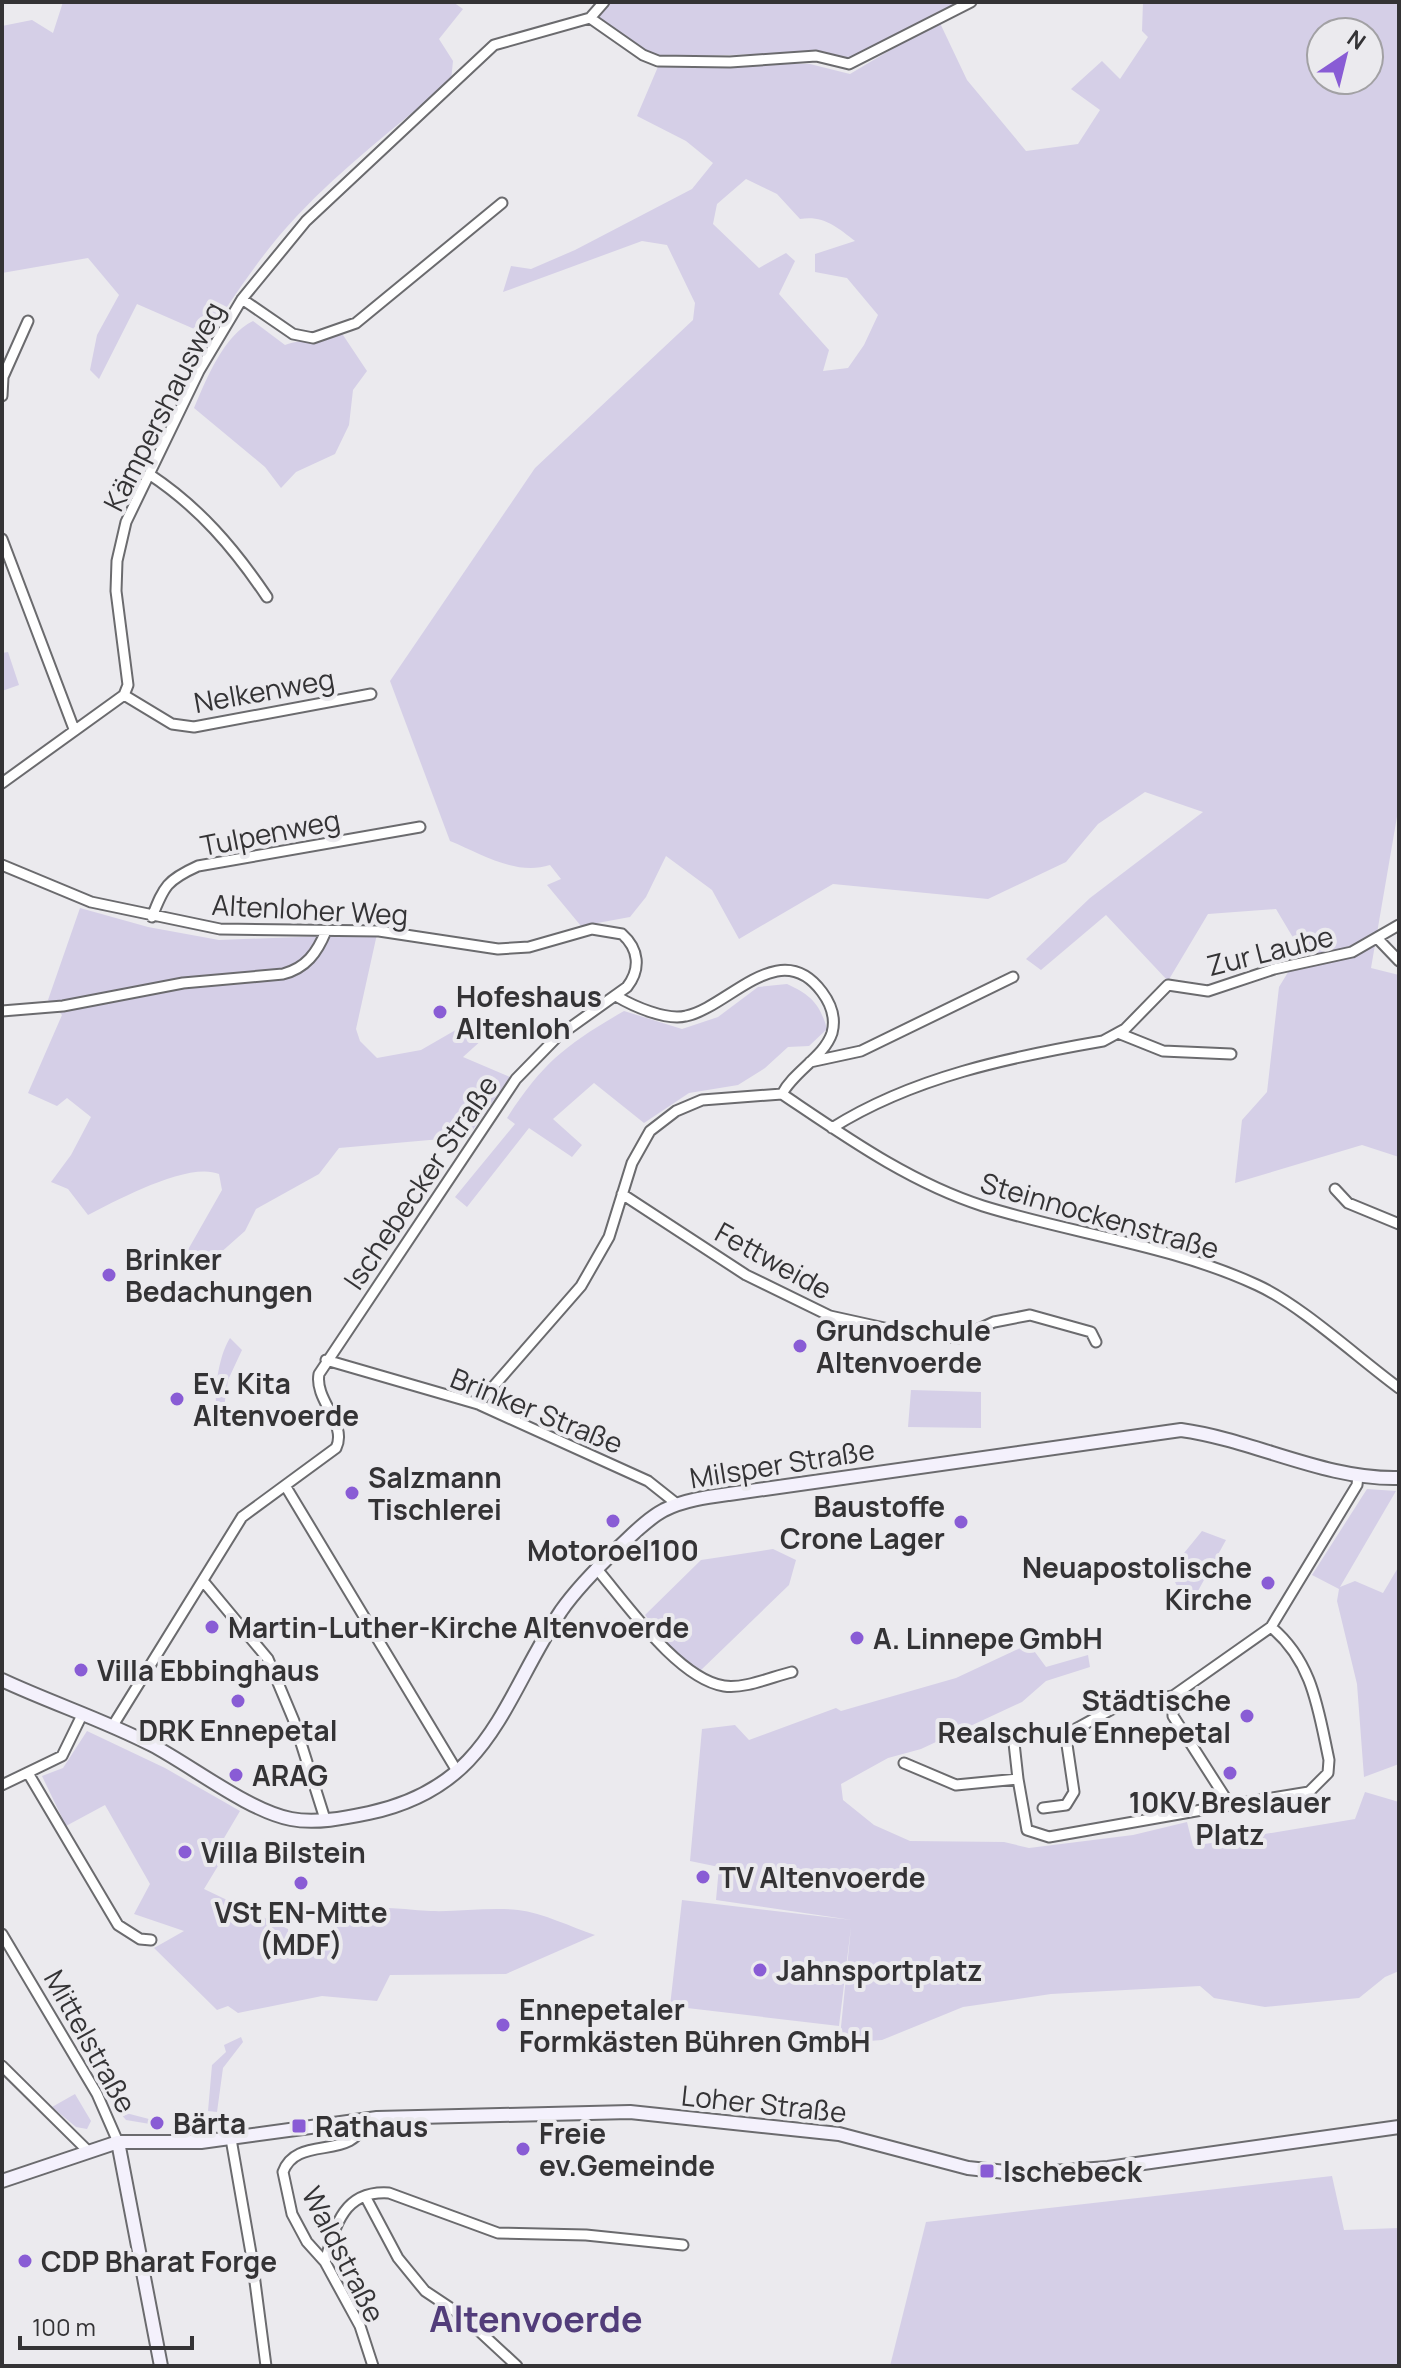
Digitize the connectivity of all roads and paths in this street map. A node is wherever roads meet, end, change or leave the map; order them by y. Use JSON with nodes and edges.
{"nodes":[{"id":1,"x":604,"y":2,"type":"edge"},
{"id":2,"x":971,"y":2,"type":"edge"},
{"id":3,"x":590,"y":18,"type":"junction"},
{"id":4,"x":502,"y":203,"type":"dead end"},
{"id":5,"x":242,"y":299,"type":"junction"},
{"id":6,"x":28,"y":321,"type":"dead end"},
{"id":7,"x":2,"y":396,"type":"edge"},
{"id":8,"x":149,"y":474,"type":"junction"},
{"id":9,"x":2,"y":539,"type":"edge"},
{"id":10,"x":267,"y":597,"type":"dead end"},
{"id":11,"x":371,"y":694,"type":"dead end"},
{"id":12,"x":124,"y":695,"type":"junction"},
{"id":13,"x":74,"y":729,"type":"junction"},
{"id":14,"x":2,"y":783,"type":"edge"},
{"id":15,"x":420,"y":827,"type":"dead end"},
{"id":16,"x":2,"y":865,"type":"edge"},
{"id":17,"x":152,"y":917,"type":"junction"},
{"id":18,"x":1399,"y":925,"type":"edge"},
{"id":19,"x":326,"y":931,"type":"junction"},
{"id":20,"x":622,"y":934,"type":"joint"},
{"id":21,"x":1377,"y":938,"type":"junction"},
{"id":22,"x":1399,"y":961,"type":"edge"},
{"id":23,"x":1013,"y":977,"type":"dead end"},
{"id":24,"x":616,"y":996,"type":"junction"},
{"id":25,"x":2,"y":1011,"type":"edge"},
{"id":26,"x":1118,"y":1033,"type":"junction"},
{"id":27,"x":1231,"y":1054,"type":"dead end"},
{"id":28,"x":806,"y":1063,"type":"junction"},
{"id":29,"x":782,"y":1094,"type":"junction"},
{"id":30,"x":832,"y":1128,"type":"junction"},
{"id":31,"x":1335,"y":1189,"type":"dead end"},
{"id":32,"x":622,"y":1194,"type":"junction"},
{"id":33,"x":1399,"y":1224,"type":"edge"},
{"id":34,"x":1096,"y":1342,"type":"dead end"},
{"id":35,"x":326,"y":1360,"type":"junction"},
{"id":36,"x":1399,"y":1388,"type":"edge"},
{"id":37,"x":478,"y":1404,"type":"junction"},
{"id":38,"x":1358,"y":1476,"type":"junction"},
{"id":39,"x":1399,"y":1478,"type":"edge"},
{"id":40,"x":286,"y":1487,"type":"junction"},
{"id":41,"x":677,"y":1504,"type":"junction"},
{"id":42,"x":596,"y":1568,"type":"junction"},
{"id":43,"x":203,"y":1581,"type":"junction"},
{"id":44,"x":1271,"y":1627,"type":"junction"},
{"id":45,"x":792,"y":1672,"type":"dead end"},
{"id":46,"x":2,"y":1680,"type":"edge"},
{"id":47,"x":1173,"y":1696,"type":"junction"},
{"id":48,"x":82,"y":1715,"type":"junction"},
{"id":49,"x":112,"y":1727,"type":"junction"},
{"id":50,"x":1014,"y":1743,"type":"dead end"},
{"id":51,"x":904,"y":1763,"type":"dead end"},
{"id":52,"x":457,"y":1771,"type":"junction"},
{"id":53,"x":28,"y":1773,"type":"junction"},
{"id":54,"x":1018,"y":1779,"type":"junction"},
{"id":55,"x":2,"y":1785,"type":"edge"},
{"id":56,"x":1230,"y":1805,"type":"junction"},
{"id":57,"x":1043,"y":1808,"type":"dead end"},
{"id":58,"x":325,"y":1819,"type":"junction"},
{"id":59,"x":2,"y":1934,"type":"edge"},
{"id":60,"x":151,"y":1940,"type":"dead end"},
{"id":61,"x":2,"y":2066,"type":"edge"},
{"id":62,"x":365,"y":2119,"type":"junction"},
{"id":63,"x":1399,"y":2127,"type":"edge"},
{"id":64,"x":231,"y":2139,"type":"junction"},
{"id":65,"x":118,"y":2142,"type":"junction"},
{"id":66,"x":87,"y":2150,"type":"junction"},
{"id":67,"x":2,"y":2181,"type":"edge"},
{"id":68,"x":365,"y":2196,"type":"junction"},
{"id":69,"x":683,"y":2245,"type":"dead end"},
{"id":70,"x":325,"y":2262,"type":"junction"},
{"id":71,"x":161,"y":2366,"type":"edge"},
{"id":72,"x":266,"y":2366,"type":"edge"},
{"id":73,"x":373,"y":2366,"type":"edge"},
{"id":74,"x":517,"y":2366,"type":"edge"}],
"edges":[{"from":1,"to":3,"type":"street"},
{"from":2,"to":3,"type":"street"},
{"from":3,"to":5,"type":"street","name":"Kämpershausweg"},
{"from":4,"to":5,"type":"street"},
{"from":5,"to":8,"type":"street","name":"Kämpershausweg"},
{"from":6,"to":7,"type":"street"},
{"from":8,"to":10,"type":"street"},
{"from":8,"to":12,"type":"street","name":"Kämpershausweg"},
{"from":9,"to":13,"type":"street"},
{"from":11,"to":12,"type":"street","name":"Nelkenweg"},
{"from":12,"to":13,"type":"street"},
{"from":13,"to":14,"type":"street"},
{"from":15,"to":17,"type":"street","name":"Tulpenweg"},
{"from":16,"to":17,"type":"street","name":"Altenloher Weg"},
{"from":17,"to":19,"type":"street","name":"Altenloher Weg"},
{"from":18,"to":21,"type":"street","name":"Zur Laube"},
{"from":19,"to":20,"type":"street","name":"Altenloher Weg"},
{"from":19,"to":25,"type":"street"},
{"from":20,"to":24,"type":"street","name":"Ischebecker Straße"},
{"from":21,"to":22,"type":"street"},
{"from":21,"to":26,"type":"street","name":"Zur Laube"},
{"from":23,"to":28,"type":"street"},
{"from":24,"to":28,"type":"street"},
{"from":24,"to":35,"type":"street","name":"Ischebecker Straße"},
{"from":26,"to":27,"type":"street"},
{"from":26,"to":30,"type":"street","name":"Zur Laube"},
{"from":28,"to":29,"type":"street"},
{"from":29,"to":30,"type":"street","name":"Steinnockenstraße"},
{"from":29,"to":32,"type":"street"},
{"from":30,"to":36,"type":"street","name":"Steinnockenstraße"},
{"from":31,"to":33,"type":"street"},
{"from":32,"to":34,"type":"street","name":"Fettweide"},
{"from":32,"to":37,"type":"street"},
{"from":35,"to":37,"type":"street","name":"Brinker Straße"},
{"from":35,"to":40,"type":"street"},
{"from":37,"to":41,"type":"street","name":"Brinker Straße"},
{"from":38,"to":39,"type":"street","name":"Milsper Straße"},
{"from":38,"to":41,"type":"street","name":"Milsper Straße"},
{"from":38,"to":44,"type":"street"},
{"from":40,"to":43,"type":"street"},
{"from":40,"to":52,"type":"street"},
{"from":41,"to":42,"type":"street","name":"Milsper Straße"},
{"from":42,"to":45,"type":"street"},
{"from":42,"to":52,"type":"street","name":"Milsper Straße"},
{"from":43,"to":49,"type":"street"},
{"from":43,"to":58,"type":"street"},
{"from":44,"to":47,"type":"street"},
{"from":44,"to":56,"type":"street"},
{"from":46,"to":48,"type":"street","name":"Milsper Straße"},
{"from":47,"to":56,"type":"street"},
{"from":47,"to":57,"type":"street"},
{"from":48,"to":49,"type":"street","name":"Milsper Straße"},
{"from":48,"to":53,"type":"street"},
{"from":49,"to":58,"type":"street","name":"Milsper Straße"},
{"from":50,"to":54,"type":"street"},
{"from":51,"to":54,"type":"street"},
{"from":52,"to":58,"type":"street","name":"Milsper Straße"},
{"from":53,"to":55,"type":"street"},
{"from":53,"to":60,"type":"street"},
{"from":54,"to":56,"type":"street"},
{"from":59,"to":65,"type":"street","name":"Mittelstraße"},
{"from":61,"to":66,"type":"street"},
{"from":62,"to":63,"type":"street","name":"Loher Straße"},
{"from":62,"to":64,"type":"street","name":"Loher Straße"},
{"from":62,"to":70,"type":"street","name":"Waldstraße"},
{"from":64,"to":65,"type":"street","name":"Loher Straße"},
{"from":64,"to":72,"type":"street"},
{"from":65,"to":66,"type":"street","name":"Loher Straße"},
{"from":65,"to":71,"type":"street","name":"Mittelstraße"},
{"from":66,"to":67,"type":"street","name":"Loher Straße"},
{"from":68,"to":69,"type":"street"},
{"from":68,"to":70,"type":"street"},
{"from":68,"to":74,"type":"street"},
{"from":70,"to":73,"type":"street","name":"Waldstraße"}]}
